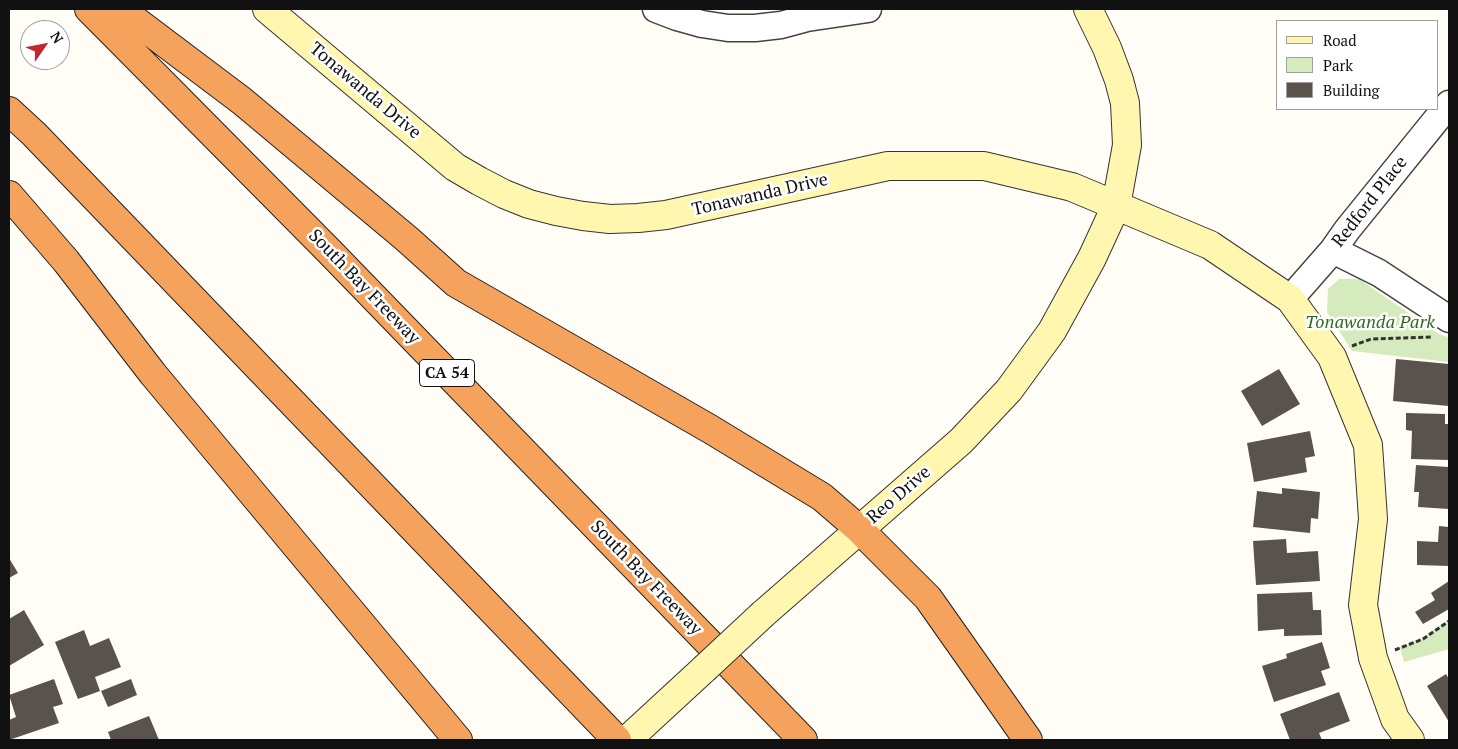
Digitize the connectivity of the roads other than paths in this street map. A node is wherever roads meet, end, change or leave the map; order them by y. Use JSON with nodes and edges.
{"nodes":[{"id":1,"x":89,"y":9,"type":"edge"},
{"id":2,"x":120,"y":9,"type":"edge"},
{"id":3,"x":267,"y":9,"type":"edge"},
{"id":4,"x":656,"y":9,"type":"edge"},
{"id":5,"x":868,"y":9,"type":"edge"},
{"id":6,"x":1088,"y":9,"type":"edge"},
{"id":7,"x":1449,"y":104,"type":"edge"},
{"id":8,"x":9,"y":111,"type":"edge"},
{"id":9,"x":9,"y":195,"type":"edge"},
{"id":10,"x":1116,"y":206,"type":"junction"},
{"id":11,"x":1334,"y":250,"type":"junction"},
{"id":12,"x":1290,"y":299,"type":"junction"},
{"id":13,"x":1442,"y":328,"type":"edge"},
{"id":14,"x":859,"y":529,"type":"junction"},
{"id":15,"x":458,"y":740,"type":"edge"},
{"id":16,"x":618,"y":740,"type":"edge"},
{"id":17,"x":627,"y":740,"type":"edge"},
{"id":18,"x":803,"y":740,"type":"edge"},
{"id":19,"x":1028,"y":740,"type":"edge"},
{"id":20,"x":1410,"y":740,"type":"edge"}],
"edges":[{"from":1,"to":18,"type":"highway","name":"South Bay Freeway","number":"CA 54"},
{"from":2,"to":14,"type":"highway"},
{"from":3,"to":10,"type":"main road","name":"Tonawanda Drive"},
{"from":4,"to":5,"type":"street"},
{"from":6,"to":10,"type":"main road","name":"Reo Drive"},
{"from":7,"to":11,"type":"street","name":"Redford Place"},
{"from":8,"to":16,"type":"highway"},
{"from":9,"to":15,"type":"highway"},
{"from":10,"to":12,"type":"main road","name":"Tonawanda Drive"},
{"from":10,"to":14,"type":"main road","name":"Reo Drive"},
{"from":11,"to":12,"type":"street","name":"Redford Place"},
{"from":11,"to":13,"type":"street"},
{"from":12,"to":20,"type":"main road"},
{"from":14,"to":17,"type":"main road","name":"Reo Drive","bridge":true},
{"from":14,"to":19,"type":"highway"}]}
